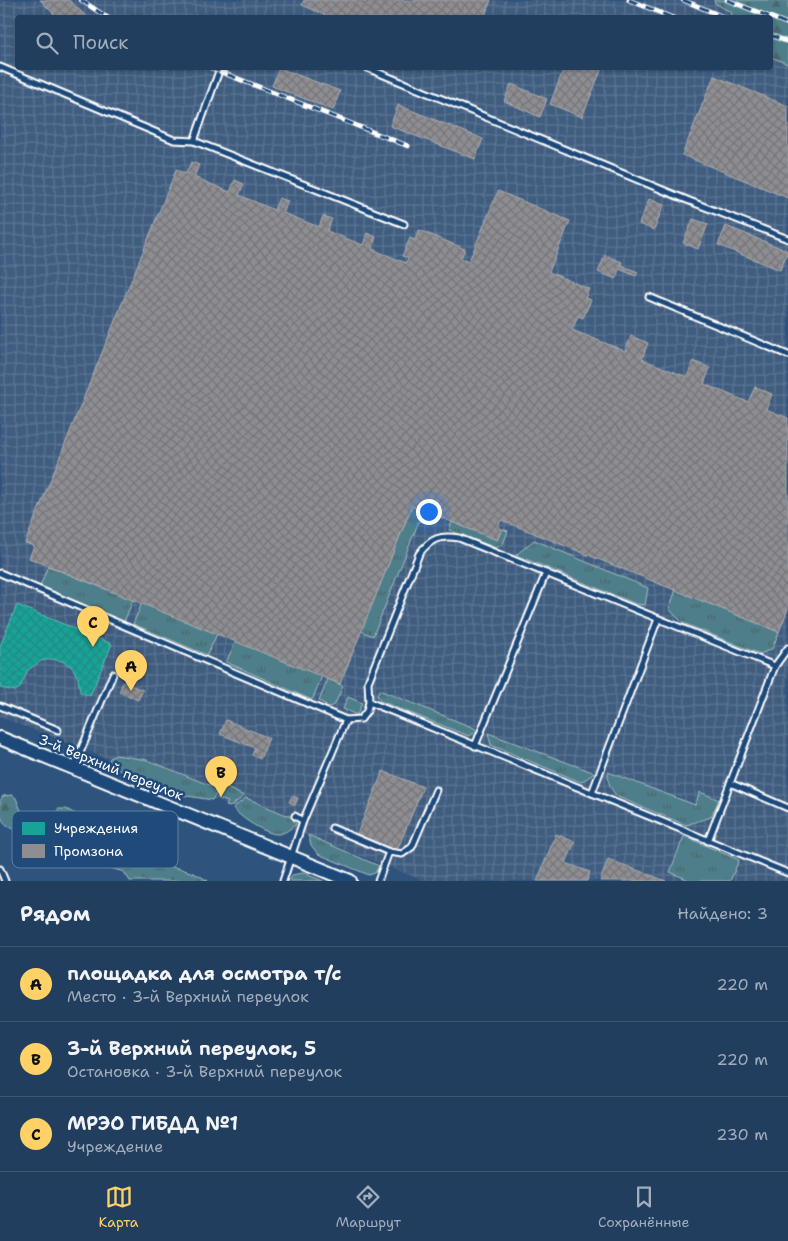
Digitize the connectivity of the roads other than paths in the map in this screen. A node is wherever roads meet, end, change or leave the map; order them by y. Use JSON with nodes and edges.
{"nodes":[{"id":1,"x":0,"y":67,"type":"edge"},
{"id":2,"x":220,"y":70,"type":"edge"},
{"id":3,"x":372,"y":70,"type":"edge"},
{"id":4,"x":194,"y":141,"type":"junction"},
{"id":5,"x":404,"y":224,"type":"dead end"},
{"id":6,"x":788,"y":239,"type":"edge"},
{"id":7,"x":649,"y":297,"type":"dead end"},
{"id":8,"x":788,"y":355,"type":"edge"},
{"id":9,"x":0,"y":573,"type":"edge"},
{"id":10,"x":546,"y":573,"type":"junction"},
{"id":11,"x":658,"y":619,"type":"junction"},
{"id":12,"x":788,"y":648,"type":"edge"},
{"id":13,"x":775,"y":666,"type":"junction"},
{"id":14,"x":113,"y":674,"type":"dead end"},
{"id":15,"x":369,"y":702,"type":"junction"},
{"id":16,"x":0,"y":706,"type":"edge"},
{"id":17,"x":346,"y":720,"type":"junction"},
{"id":18,"x":58,"y":730,"type":"dead end"},
{"id":19,"x":0,"y":738,"type":"edge"},
{"id":20,"x":475,"y":746,"type":"junction"},
{"id":21,"x":74,"y":767,"type":"junction"},
{"id":22,"x":730,"y":783,"type":"junction"},
{"id":23,"x":436,"y":790,"type":"dead end"},
{"id":24,"x":592,"y":793,"type":"junction"},
{"id":25,"x":788,"y":808,"type":"edge"},
{"id":26,"x":295,"y":816,"type":"dead end"},
{"id":27,"x":303,"y":821,"type":"junction"},
{"id":28,"x":332,"y":828,"type":"dead end"},
{"id":29,"x":708,"y":840,"type":"junction"},
{"id":30,"x":389,"y":852,"type":"junction"},
{"id":31,"x":292,"y":857,"type":"junction"},
{"id":32,"x":0,"y":868,"type":"edge"},
{"id":33,"x":788,"y":872,"type":"edge"},
{"id":34,"x":5,"y":881,"type":"edge"},
{"id":35,"x":283,"y":881,"type":"edge"},
{"id":36,"x":350,"y":881,"type":"edge"},
{"id":37,"x":378,"y":881,"type":"edge"}],
"edges":[{"from":1,"to":4,"type":"lane"},
{"from":2,"to":4,"type":"lane"},
{"from":3,"to":6,"type":"lane"},
{"from":4,"to":5,"type":"lane"},
{"from":7,"to":8,"type":"lane"},
{"from":9,"to":17,"type":"lane"},
{"from":10,"to":11,"type":"lane"},
{"from":10,"to":15,"type":"lane"},
{"from":10,"to":20,"type":"lane"},
{"from":11,"to":13,"type":"lane"},
{"from":11,"to":24,"type":"lane"},
{"from":12,"to":13,"type":"lane"},
{"from":13,"to":22,"type":"lane"},
{"from":14,"to":21,"type":"lane"},
{"from":15,"to":17,"type":"lane"},
{"from":15,"to":20,"type":"lane"},
{"from":16,"to":18,"type":"lane"},
{"from":17,"to":27,"type":"lane"},
{"from":19,"to":21,"type":"street","name":"3-й Верхний переулок"},
{"from":20,"to":24,"type":"lane"},
{"from":21,"to":31,"type":"street","name":"3-й Верхний переулок"},
{"from":22,"to":25,"type":"lane"},
{"from":22,"to":29,"type":"lane"},
{"from":23,"to":30,"type":"lane"},
{"from":24,"to":29,"type":"lane"},
{"from":26,"to":27,"type":"lane"},
{"from":27,"to":31,"type":"lane"},
{"from":28,"to":30,"type":"lane"},
{"from":29,"to":33,"type":"lane"},
{"from":30,"to":37,"type":"lane"},
{"from":31,"to":35,"type":"lane"},
{"from":31,"to":36,"type":"street","name":"3-й Верхний переулок"},
{"from":32,"to":34,"type":"lane"}]}
